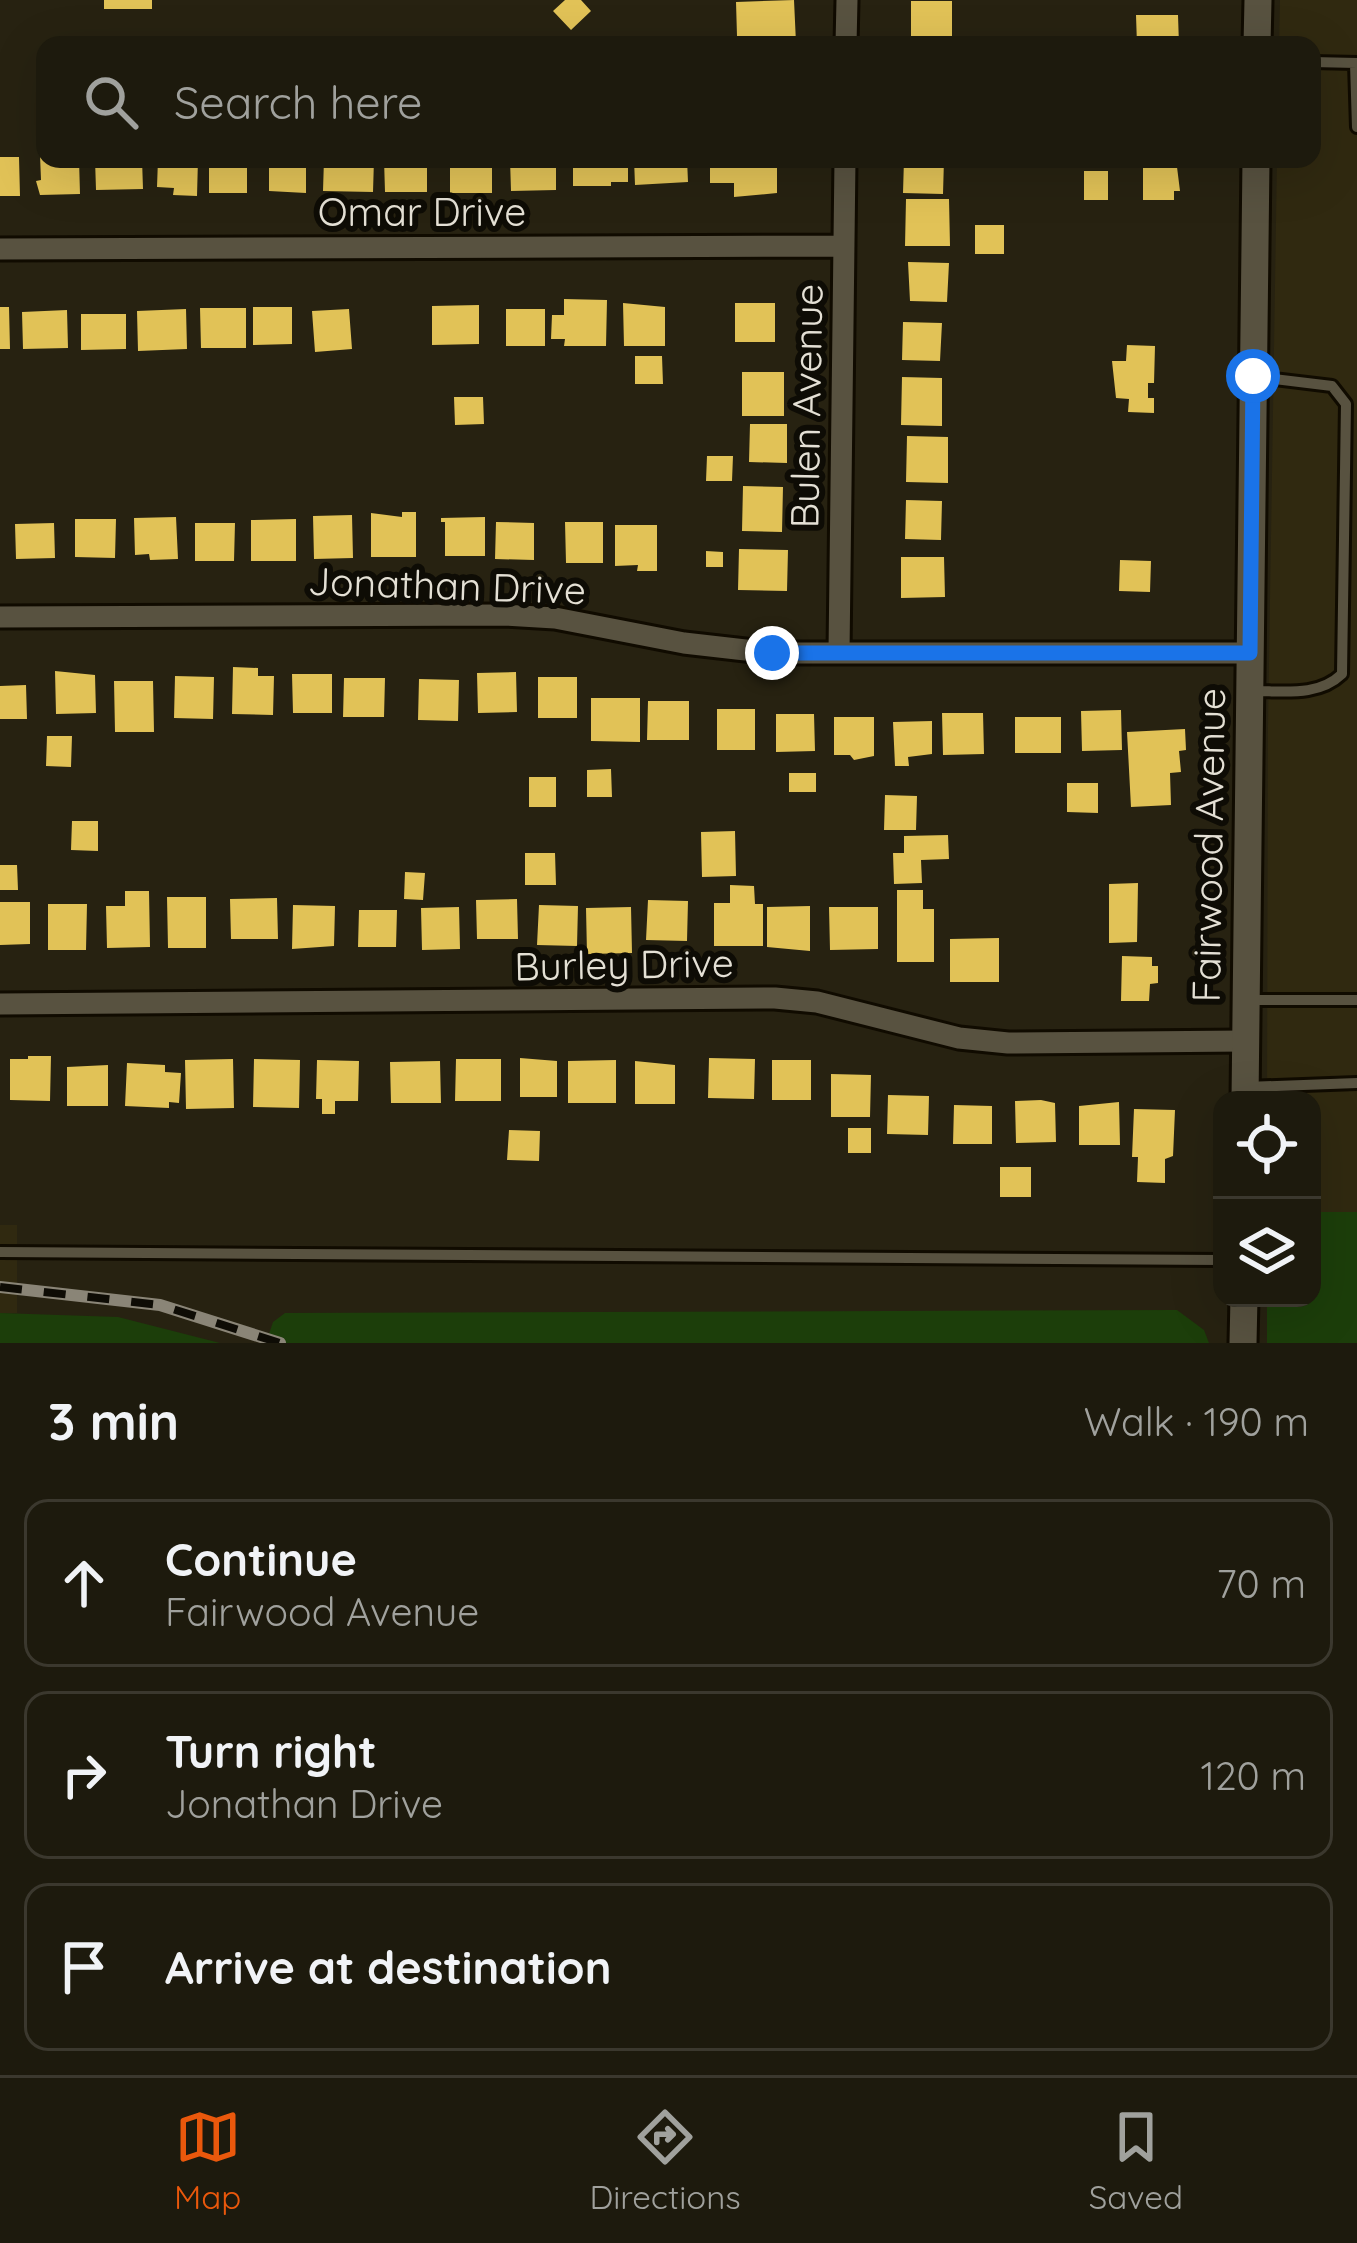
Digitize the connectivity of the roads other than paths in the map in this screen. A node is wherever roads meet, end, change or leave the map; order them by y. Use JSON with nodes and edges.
{"nodes":[{"id":1,"x":847,"y":0,"type":"edge"},
{"id":2,"x":1258,"y":0,"type":"edge"},
{"id":3,"x":846,"y":36,"type":"edge"},
{"id":4,"x":1257,"y":36,"type":"edge"},
{"id":5,"x":1321,"y":62,"type":"edge"},
{"id":6,"x":1356,"y":63,"type":"edge"},
{"id":7,"x":1357,"y":127,"type":"edge"},
{"id":8,"x":845,"y":168,"type":"edge"},
{"id":9,"x":1256,"y":168,"type":"edge"},
{"id":10,"x":844,"y":246,"type":"junction"},
{"id":11,"x":0,"y":249,"type":"edge"},
{"id":12,"x":1253,"y":376,"type":"junction"},
{"id":13,"x":0,"y":617,"type":"edge"},
{"id":14,"x":839,"y":653,"type":"junction"},
{"id":15,"x":1250,"y":653,"type":"junction"},
{"id":16,"x":1250,"y":691,"type":"junction"},
{"id":17,"x":1245,"y":1000,"type":"junction"},
{"id":18,"x":1357,"y":1000,"type":"edge"},
{"id":19,"x":0,"y":1004,"type":"edge"},
{"id":20,"x":1245,"y":1041,"type":"junction"},
{"id":21,"x":1357,"y":1084,"type":"edge"},
{"id":22,"x":1245,"y":1091,"type":"edge"},
{"id":23,"x":1270,"y":1091,"type":"edge"},
{"id":24,"x":0,"y":1252,"type":"edge"},
{"id":25,"x":1213,"y":1260,"type":"edge"},
{"id":26,"x":1244,"y":1307,"type":"edge"},
{"id":27,"x":1243,"y":1343,"type":"edge"}],
"edges":[{"from":1,"to":3,"type":"street"},
{"from":2,"to":4,"type":"street"},
{"from":5,"to":6,"type":"lane"},
{"from":6,"to":7,"type":"lane"},
{"from":8,"to":10,"type":"street","name":"Bulen Avenue"},
{"from":9,"to":12,"type":"street","name":"Fairwood Avenue"},
{"from":10,"to":11,"type":"street","name":"Omar Drive"},
{"from":10,"to":14,"type":"street","name":"Bulen Avenue"},
{"from":12,"to":15,"type":"street","name":"Fairwood Avenue"},
{"from":12,"to":16,"type":"lane"},
{"from":13,"to":14,"type":"street","name":"Jonathan Drive"},
{"from":14,"to":15,"type":"street","name":"Jonathan Drive"},
{"from":15,"to":16,"type":"street","name":"Fairwood Avenue"},
{"from":16,"to":17,"type":"street","name":"Fairwood Avenue"},
{"from":17,"to":18,"type":"lane"},
{"from":17,"to":20,"type":"street","name":"Fairwood Avenue"},
{"from":19,"to":20,"type":"street","name":"Burley Drive"},
{"from":20,"to":22,"type":"street","name":"Fairwood Avenue"},
{"from":21,"to":23,"type":"lane"},
{"from":24,"to":25,"type":"lane"},
{"from":26,"to":27,"type":"street"}]}
